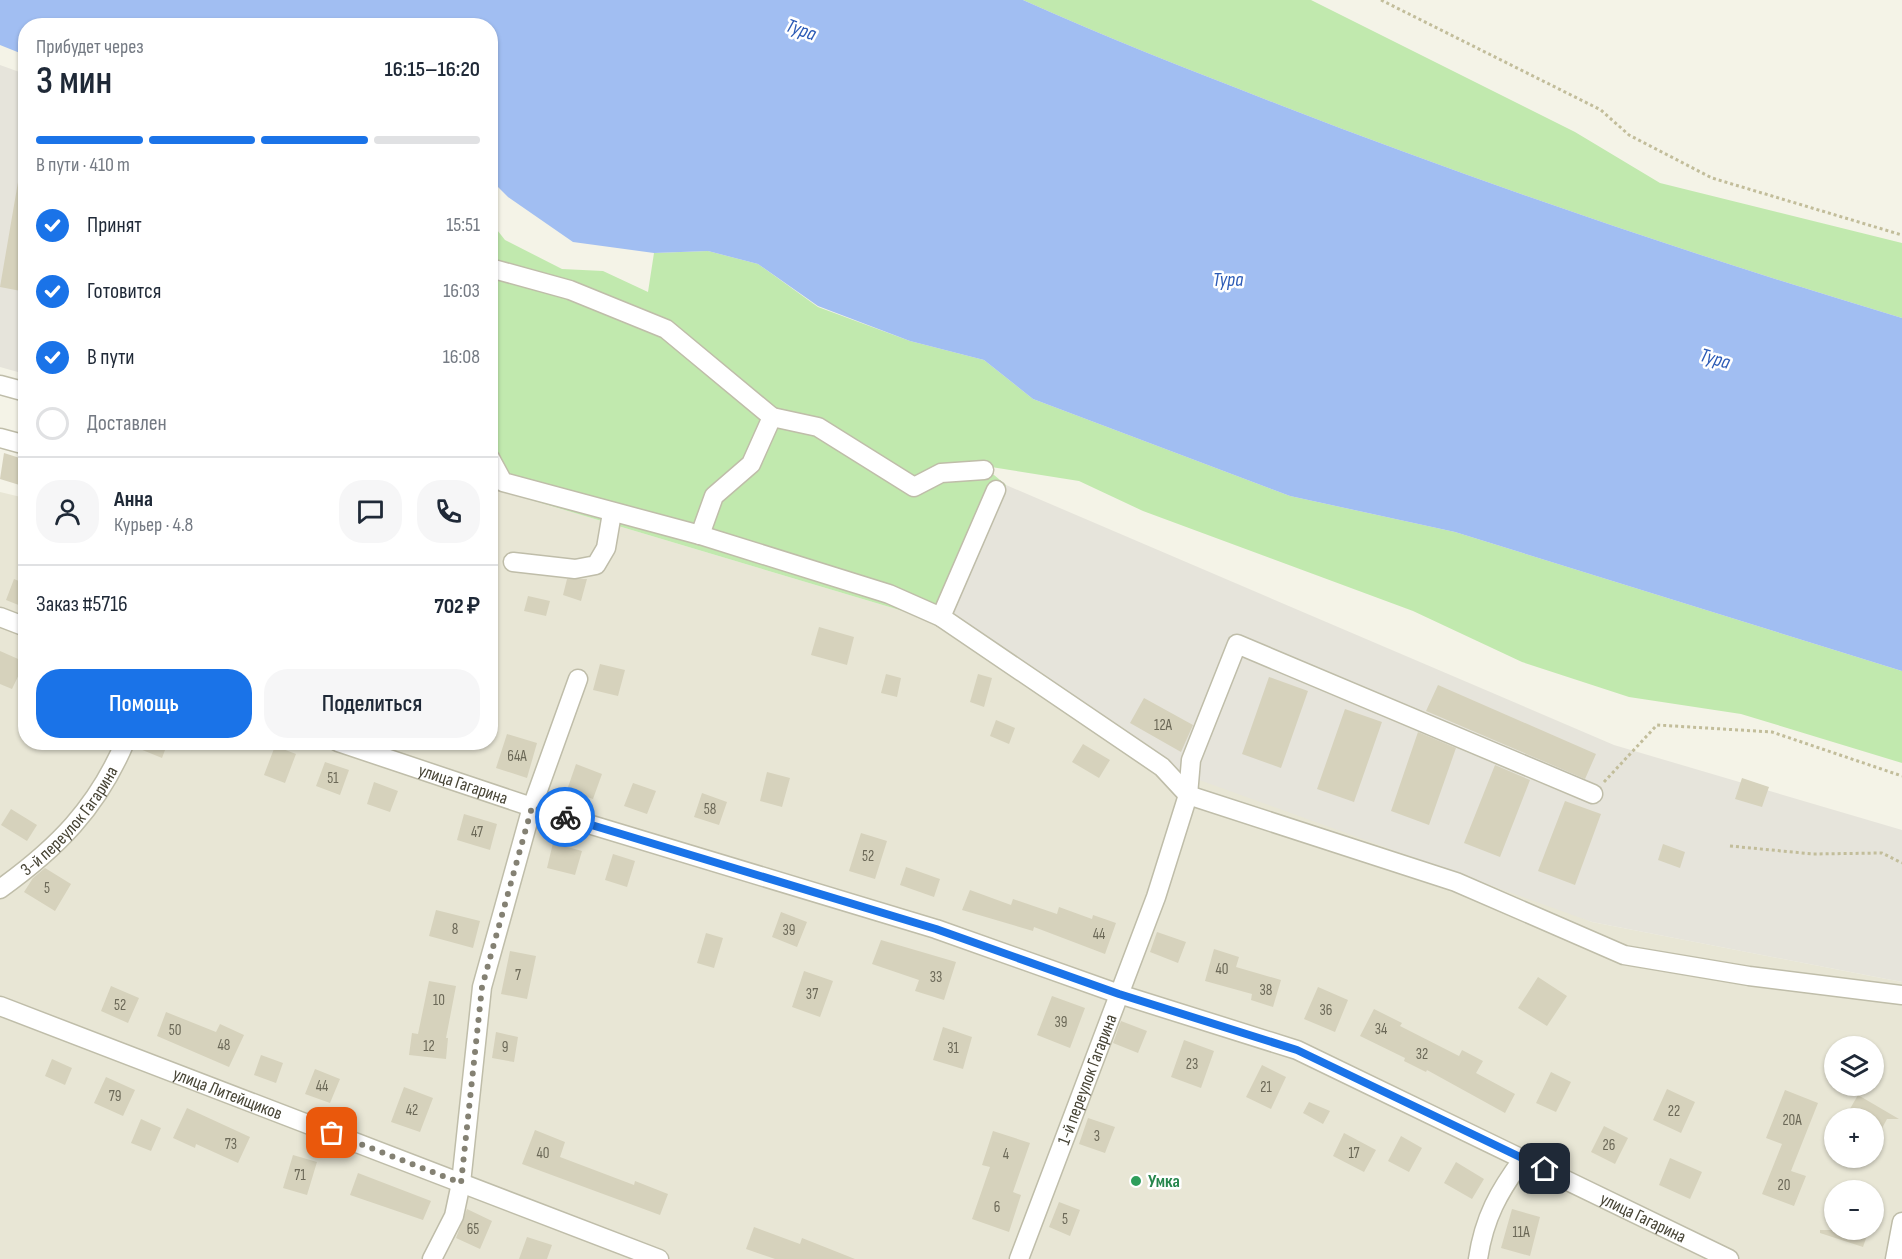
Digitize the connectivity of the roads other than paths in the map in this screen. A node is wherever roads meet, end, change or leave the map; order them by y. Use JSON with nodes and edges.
{"nodes":[{"id":1,"x":498,"y":270,"type":"edge"},
{"id":2,"x":0,"y":385,"type":"edge"},
{"id":3,"x":18,"y":390,"type":"edge"},
{"id":4,"x":772,"y":417,"type":"junction"},
{"id":5,"x":0,"y":438,"type":"edge"},
{"id":6,"x":18,"y":443,"type":"edge"},
{"id":7,"x":984,"y":471,"type":"dead end"},
{"id":8,"x":498,"y":473,"type":"edge"},
{"id":9,"x":996,"y":490,"type":"dead end"},
{"id":10,"x":612,"y":513,"type":"junction"},
{"id":11,"x":700,"y":535,"type":"junction"},
{"id":12,"x":513,"y":562,"type":"dead end"},
{"id":13,"x":0,"y":617,"type":"edge"},
{"id":14,"x":941,"y":617,"type":"junction"},
{"id":15,"x":18,"y":624,"type":"edge"},
{"id":16,"x":578,"y":679,"type":"dead end"},
{"id":17,"x":120,"y":750,"type":"edge"},
{"id":18,"x":362,"y":750,"type":"edge"},
{"id":19,"x":1593,"y":794,"type":"road end"},
{"id":20,"x":1188,"y":795,"type":"junction"},
{"id":21,"x":532,"y":807,"type":"junction"},
{"id":22,"x":0,"y":889,"type":"edge"},
{"id":23,"x":1119,"y":994,"type":"junction"},
{"id":24,"x":1902,"y":995,"type":"edge"},
{"id":25,"x":0,"y":1006,"type":"edge"},
{"id":26,"x":1523,"y":1159,"type":"junction"},
{"id":27,"x":461,"y":1183,"type":"junction"},
{"id":28,"x":1902,"y":1222,"type":"edge"},
{"id":29,"x":432,"y":1259,"type":"edge"},
{"id":30,"x":659,"y":1259,"type":"edge"},
{"id":31,"x":1019,"y":1259,"type":"edge"},
{"id":32,"x":1478,"y":1259,"type":"edge"},
{"id":33,"x":1729,"y":1259,"type":"edge"},
{"id":34,"x":1895,"y":1259,"type":"edge"}],
"edges":[{"from":1,"to":4,"type":"street"},
{"from":2,"to":3,"type":"street"},
{"from":4,"to":7,"type":"street"},
{"from":4,"to":11,"type":"street"},
{"from":5,"to":6,"type":"street"},
{"from":8,"to":10,"type":"street"},
{"from":9,"to":14,"type":"street"},
{"from":10,"to":11,"type":"street"},
{"from":10,"to":12,"type":"street"},
{"from":11,"to":14,"type":"street"},
{"from":13,"to":15,"type":"street"},
{"from":14,"to":20,"type":"street"},
{"from":16,"to":21,"type":"street"},
{"from":17,"to":22,"type":"street","name":"3-й переулок Гагарина"},
{"from":18,"to":21,"type":"street","name":"улица Гагарина"},
{"from":19,"to":20,"type":"street","name":"1-й переулок Гагарина"},
{"from":20,"to":23,"type":"street","name":"1-й переулок Гагарина"},
{"from":20,"to":24,"type":"street"},
{"from":21,"to":23,"type":"street","name":"улица Гагарина"},
{"from":21,"to":27,"type":"street"},
{"from":23,"to":26,"type":"street","name":"улица Гагарина"},
{"from":23,"to":31,"type":"street","name":"1-й переулок Гагарина"},
{"from":25,"to":27,"type":"street","name":"улица Литейщиков"},
{"from":26,"to":32,"type":"street"},
{"from":26,"to":33,"type":"street","name":"улица Гагарина"},
{"from":27,"to":29,"type":"street"},
{"from":27,"to":30,"type":"street","name":"улица Литейщиков"},
{"from":28,"to":34,"type":"street"}]}
